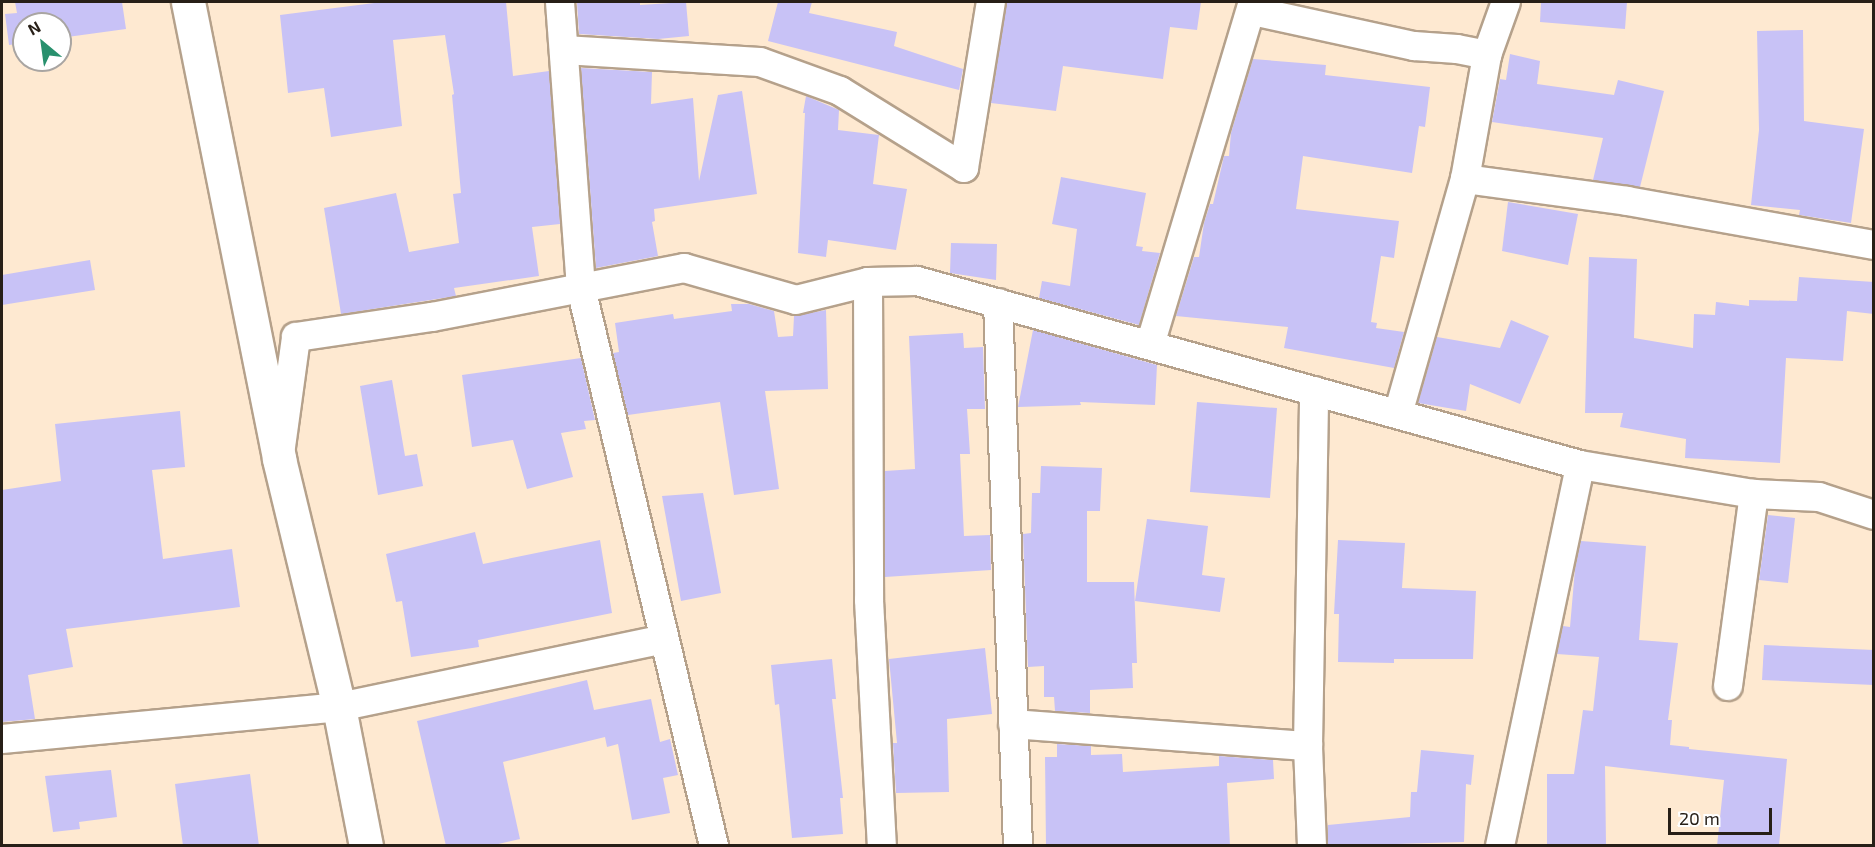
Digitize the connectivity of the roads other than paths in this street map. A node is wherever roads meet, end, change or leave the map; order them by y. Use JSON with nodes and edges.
{"nodes":[{"id":1,"x":188,"y":2,"type":"edge"},
{"id":2,"x":560,"y":2,"type":"edge"},
{"id":3,"x":991,"y":2,"type":"edge"},
{"id":4,"x":1506,"y":2,"type":"edge"},
{"id":5,"x":1253,"y":6,"type":"edge"},
{"id":6,"x":564,"y":50,"type":"junction"},
{"id":7,"x":1487,"y":55,"type":"junction"},
{"id":8,"x":1465,"y":179,"type":"junction"},
{"id":9,"x":1874,"y":245,"type":"edge"},
{"id":10,"x":868,"y":282,"type":"junction"},
{"id":11,"x":581,"y":288,"type":"junction"},
{"id":12,"x":998,"y":303,"type":"junction"},
{"id":13,"x":1150,"y":345,"type":"junction"},
{"id":14,"x":1314,"y":391,"type":"junction"},
{"id":15,"x":1398,"y":414,"type":"junction"},
{"id":16,"x":279,"y":459,"type":"junction"},
{"id":17,"x":1580,"y":465,"type":"junction"},
{"id":18,"x":1754,"y":494,"type":"junction"},
{"id":19,"x":1874,"y":515,"type":"edge"},
{"id":20,"x":664,"y":639,"type":"junction"},
{"id":21,"x":1728,"y":686,"type":"dead end"},
{"id":22,"x":339,"y":707,"type":"junction"},
{"id":23,"x":1013,"y":724,"type":"junction"},
{"id":24,"x":2,"y":739,"type":"edge"},
{"id":25,"x":1308,"y":746,"type":"junction"},
{"id":26,"x":366,"y":846,"type":"edge"},
{"id":27,"x":714,"y":846,"type":"edge"},
{"id":28,"x":882,"y":846,"type":"edge"},
{"id":29,"x":1018,"y":846,"type":"edge"},
{"id":30,"x":1312,"y":846,"type":"edge"},
{"id":31,"x":1500,"y":846,"type":"edge"}],
"edges":[{"from":1,"to":16,"type":"main road"},
{"from":2,"to":6,"type":"street"},
{"from":3,"to":6,"type":"street"},
{"from":4,"to":7,"type":"street"},
{"from":5,"to":7,"type":"street"},
{"from":5,"to":13,"type":"street"},
{"from":6,"to":11,"type":"street"},
{"from":7,"to":8,"type":"street"},
{"from":8,"to":9,"type":"street"},
{"from":8,"to":15,"type":"street"},
{"from":10,"to":11,"type":"street"},
{"from":10,"to":12,"type":"street"},
{"from":10,"to":28,"type":"street"},
{"from":11,"to":16,"type":"street"},
{"from":11,"to":20,"type":"street"},
{"from":12,"to":13,"type":"street"},
{"from":12,"to":23,"type":"street"},
{"from":13,"to":14,"type":"street"},
{"from":14,"to":15,"type":"street"},
{"from":14,"to":25,"type":"street"},
{"from":15,"to":17,"type":"street"},
{"from":16,"to":22,"type":"main road"},
{"from":17,"to":18,"type":"street"},
{"from":17,"to":31,"type":"street"},
{"from":18,"to":19,"type":"street"},
{"from":18,"to":21,"type":"street"},
{"from":20,"to":22,"type":"street"},
{"from":20,"to":27,"type":"street"},
{"from":22,"to":24,"type":"street"},
{"from":22,"to":26,"type":"main road"},
{"from":23,"to":25,"type":"street"},
{"from":23,"to":29,"type":"street"},
{"from":25,"to":30,"type":"street"}]}
